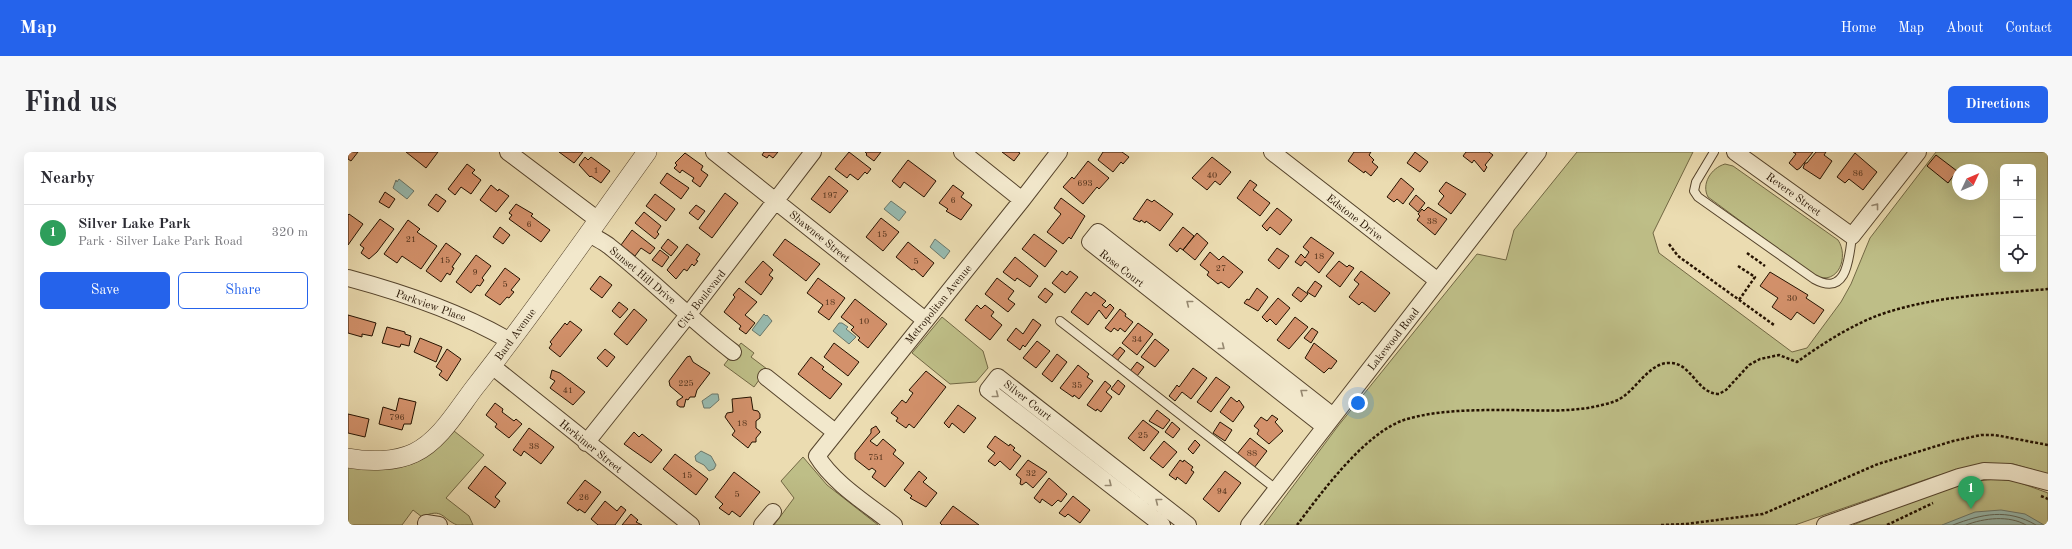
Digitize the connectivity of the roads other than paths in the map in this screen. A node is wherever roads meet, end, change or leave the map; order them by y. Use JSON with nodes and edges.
{"nodes":[{"id":1,"x":508,"y":152,"type":"edge"},
{"id":2,"x":647,"y":152,"type":"edge"},
{"id":3,"x":714,"y":152,"type":"edge"},
{"id":4,"x":812,"y":152,"type":"edge"},
{"id":5,"x":962,"y":152,"type":"edge"},
{"id":6,"x":1059,"y":152,"type":"edge"},
{"id":7,"x":1272,"y":152,"type":"edge"},
{"id":8,"x":1714,"y":152,"type":"edge"},
{"id":9,"x":1735,"y":152,"type":"edge"},
{"id":10,"x":1918,"y":152,"type":"edge"},
{"id":11,"x":1536,"y":153,"type":"edge"},
{"id":12,"x":776,"y":200,"type":"junction"},
{"id":13,"x":1022,"y":200,"type":"junction"},
{"id":14,"x":593,"y":226,"type":"junction"},
{"id":15,"x":1852,"y":236,"type":"junction"},
{"id":16,"x":348,"y":278,"type":"edge"},
{"id":17,"x":1438,"y":281,"type":"junction"},
{"id":18,"x":688,"y":315,"type":"junction"},
{"id":19,"x":925,"y":320,"type":"junction"},
{"id":20,"x":1060,"y":321,"type":"dead end"},
{"id":21,"x":1203,"y":323,"type":"junction"},
{"id":22,"x":510,"y":341,"type":"junction"},
{"id":23,"x":733,"y":352,"type":"dead end"},
{"id":24,"x":492,"y":366,"type":"junction"},
{"id":25,"x":766,"y":378,"type":"dead end"},
{"id":26,"x":1329,"y":422,"type":"junction"},
{"id":27,"x":835,"y":432,"type":"junction"},
{"id":28,"x":586,"y":443,"type":"junction"},
{"id":29,"x":1098,"y":455,"type":"junction"},
{"id":30,"x":348,"y":458,"type":"edge"},
{"id":31,"x":1088,"y":468,"type":"junction"},
{"id":32,"x":2048,"y":482,"type":"edge"},
{"id":33,"x":1276,"y":489,"type":"junction"},
{"id":34,"x":772,"y":512,"type":"dead end"},
{"id":35,"x":691,"y":525,"type":"edge"},
{"id":36,"x":762,"y":525,"type":"edge"},
{"id":37,"x":894,"y":525,"type":"edge"},
{"id":38,"x":1162,"y":525,"type":"edge"},
{"id":39,"x":1188,"y":525,"type":"edge"},
{"id":40,"x":1249,"y":525,"type":"edge"},
{"id":41,"x":1825,"y":525,"type":"edge"}],
"edges":[{"from":1,"to":14,"type":"street","name":"Sunset Hill Drive"},
{"from":2,"to":14,"type":"street","name":"Bard Avenue"},
{"from":3,"to":12,"type":"street","name":"Shawnee Street"},
{"from":4,"to":12,"type":"street","name":"City Boulevard"},
{"from":5,"to":13,"type":"street"},
{"from":6,"to":13,"type":"street","name":"Metropolitan Avenue"},
{"from":7,"to":17,"type":"street","name":"Edstone Drive"},
{"from":8,"to":15,"type":"lane"},
{"from":9,"to":15,"type":"street","name":"Revere Street"},
{"from":15,"to":10,"type":"street","one_way":true},
{"from":11,"to":17,"type":"street","name":"Lakewood Road"},
{"from":12,"to":18,"type":"street","name":"City Boulevard"},
{"from":12,"to":19,"type":"street","name":"Shawnee Street"},
{"from":13,"to":19,"type":"street","name":"Metropolitan Avenue"},
{"from":14,"to":18,"type":"street","name":"Sunset Hill Drive"},
{"from":14,"to":22,"type":"street","name":"Bard Avenue"},
{"from":16,"to":22,"type":"street","name":"Parkview Place"},
{"from":17,"to":26,"type":"street","name":"Lakewood Road"},
{"from":18,"to":23,"type":"street","name":"Sunset Hill Drive"},
{"from":18,"to":28,"type":"street","name":"City Boulevard"},
{"from":19,"to":27,"type":"street","name":"Metropolitan Avenue"},
{"from":20,"to":33,"type":"lane"},
{"from":21,"to":21,"type":"street","name":"Rose Court","one_way":true},
{"from":21,"to":26,"type":"street","name":"Rose Court"},
{"from":22,"to":24,"type":"street","name":"Bard Avenue"},
{"from":24,"to":28,"type":"street","name":"Herkimer Street"},
{"from":24,"to":30,"type":"street","name":"Bard Avenue"},
{"from":25,"to":27,"type":"street"},
{"from":26,"to":33,"type":"street","name":"Lakewood Road"},
{"from":27,"to":37,"type":"street","name":"Metropolitan Avenue"},
{"from":28,"to":35,"type":"street","name":"Herkimer Street"},
{"from":29,"to":31,"type":"lane"},
{"from":29,"to":31,"type":"street","name":"Silver Court","one_way":true},
{"from":39,"to":29,"type":"street","name":"Silver Court","one_way":true},
{"from":31,"to":38,"type":"street","name":"Silver Court","one_way":true},
{"from":32,"to":41,"type":"street"},
{"from":33,"to":40,"type":"street","name":"Lakewood Road"},
{"from":34,"to":36,"type":"street"}]}
